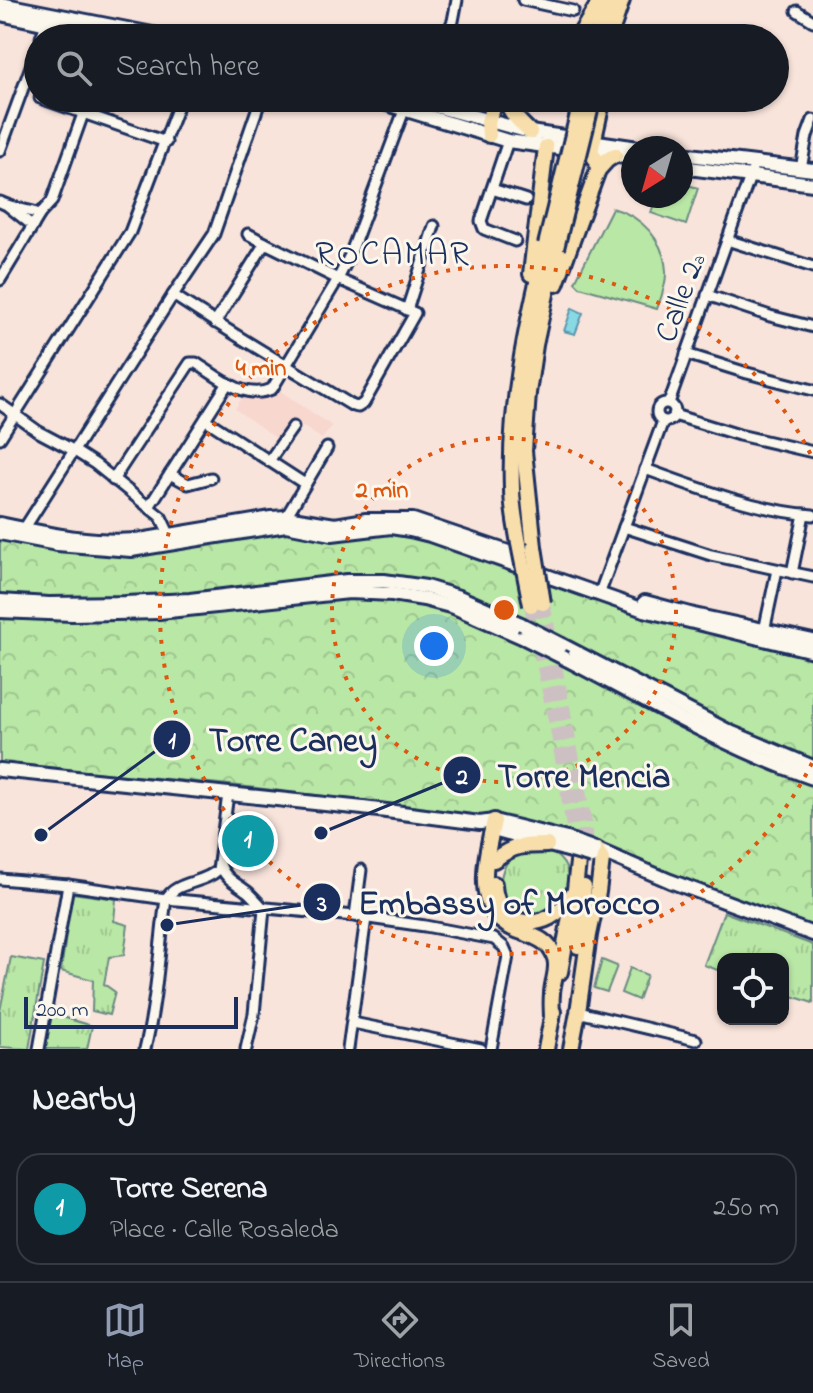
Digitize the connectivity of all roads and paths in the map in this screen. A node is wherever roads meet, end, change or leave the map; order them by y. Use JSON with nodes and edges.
{"nodes":[{"id":1,"x":457,"y":0,"type":"edge"},
{"id":2,"x":523,"y":0,"type":"edge"},
{"id":3,"x":601,"y":0,"type":"edge"},
{"id":4,"x":608,"y":0,"type":"edge"},
{"id":5,"x":624,"y":0,"type":"edge"},
{"id":6,"x":0,"y":4,"type":"edge"},
{"id":7,"x":20,"y":8,"type":"edge"},
{"id":8,"x":573,"y":11,"type":"dead end"},
{"id":9,"x":797,"y":11,"type":"dead end"},
{"id":10,"x":0,"y":14,"type":"edge"},
{"id":11,"x":48,"y":19,"type":"junction"},
{"id":12,"x":813,"y":21,"type":"edge"},
{"id":13,"x":46,"y":24,"type":"edge"},
{"id":14,"x":65,"y":24,"type":"edge"},
{"id":15,"x":81,"y":24,"type":"edge"},
{"id":16,"x":451,"y":24,"type":"edge"},
{"id":17,"x":586,"y":24,"type":"edge"},
{"id":18,"x":607,"y":24,"type":"edge"},
{"id":19,"x":612,"y":24,"type":"edge"},
{"id":20,"x":24,"y":86,"type":"edge"},
{"id":21,"x":22,"y":92,"type":"joint"},
{"id":22,"x":78,"y":112,"type":"edge"},
{"id":23,"x":176,"y":112,"type":"edge"},
{"id":24,"x":256,"y":112,"type":"edge"},
{"id":25,"x":403,"y":112,"type":"edge"},
{"id":26,"x":439,"y":112,"type":"edge"},
{"id":27,"x":492,"y":112,"type":"edge"},
{"id":28,"x":512,"y":112,"type":"edge"},
{"id":29,"x":573,"y":112,"type":"edge"},
{"id":30,"x":589,"y":112,"type":"edge"},
{"id":31,"x":600,"y":112,"type":"edge"},
{"id":32,"x":83,"y":114,"type":"junction"},
{"id":33,"x":813,"y":120,"type":"edge"},
{"id":34,"x":489,"y":129,"type":"junction"},
{"id":35,"x":530,"y":132,"type":"junction"},
{"id":36,"x":508,"y":141,"type":"junction"},
{"id":37,"x":166,"y":142,"type":"junction"},
{"id":38,"x":591,"y":146,"type":"junction"},
{"id":39,"x":546,"y":147,"type":"junction"},
{"id":40,"x":621,"y":147,"type":"edge"},
{"id":41,"x":0,"y":151,"type":"edge"},
{"id":42,"x":615,"y":155,"type":"junction"},
{"id":43,"x":621,"y":156,"type":"edge"},
{"id":44,"x":693,"y":157,"type":"edge"},
{"id":45,"x":693,"y":168,"type":"edge"},
{"id":46,"x":598,"y":170,"type":"junction"},
{"id":47,"x":752,"y":170,"type":"junction"},
{"id":48,"x":807,"y":170,"type":"edge"},
{"id":49,"x":813,"y":184,"type":"edge"},
{"id":50,"x":492,"y":189,"type":"junction"},
{"id":51,"x":526,"y":200,"type":"dead end"},
{"id":52,"x":4,"y":204,"type":"edge"},
{"id":53,"x":40,"y":214,"type":"junction"},
{"id":54,"x":33,"y":226,"type":"junction"},
{"id":55,"x":434,"y":226,"type":"dead end"},
{"id":56,"x":248,"y":234,"type":"dead end"},
{"id":57,"x":727,"y":240,"type":"junction"},
{"id":58,"x":515,"y":241,"type":"dead end"},
{"id":59,"x":265,"y":243,"type":"junction"},
{"id":60,"x":551,"y":246,"type":"junction"},
{"id":61,"x":813,"y":267,"type":"edge"},
{"id":62,"x":338,"y":279,"type":"junction"},
{"id":63,"x":0,"y":280,"type":"edge"},
{"id":64,"x":173,"y":295,"type":"junction"},
{"id":65,"x":707,"y":295,"type":"junction"},
{"id":66,"x":411,"y":311,"type":"junction"},
{"id":67,"x":215,"y":323,"type":"junction"},
{"id":68,"x":813,"y":327,"type":"edge"},
{"id":69,"x":529,"y":341,"type":"junction"},
{"id":70,"x":686,"y":354,"type":"junction"},
{"id":71,"x":287,"y":366,"type":"junction"},
{"id":72,"x":228,"y":383,"type":"junction"},
{"id":73,"x":813,"y":390,"type":"edge"},
{"id":74,"x":669,"y":403,"type":"junction"},
{"id":75,"x":0,"y":404,"type":"edge"},
{"id":76,"x":15,"y":413,"type":"junction"},
{"id":77,"x":674,"y":415,"type":"junction"},
{"id":78,"x":206,"y":420,"type":"junction"},
{"id":79,"x":663,"y":421,"type":"junction"},
{"id":80,"x":293,"y":427,"type":"dead end"},
{"id":81,"x":0,"y":438,"type":"edge"},
{"id":82,"x":327,"y":448,"type":"dead end"},
{"id":83,"x":73,"y":450,"type":"junction"},
{"id":84,"x":813,"y":452,"type":"edge"},
{"id":85,"x":269,"y":461,"type":"junction"},
{"id":86,"x":645,"y":469,"type":"junction"},
{"id":87,"x":170,"y":474,"type":"junction"},
{"id":88,"x":211,"y":478,"type":"dead end"},
{"id":89,"x":113,"y":480,"type":"junction"},
{"id":90,"x":305,"y":484,"type":"junction"},
{"id":91,"x":149,"y":507,"type":"junction"},
{"id":92,"x":809,"y":514,"type":"edge"},
{"id":93,"x":286,"y":517,"type":"junction"},
{"id":94,"x":0,"y":524,"type":"edge"},
{"id":95,"x":624,"y":527,"type":"junction"},
{"id":96,"x":24,"y":529,"type":"junction"},
{"id":97,"x":0,"y":533,"type":"edge"},
{"id":98,"x":172,"y":540,"type":"junction"},
{"id":99,"x":529,"y":555,"type":"junction"},
{"id":100,"x":777,"y":570,"type":"junction"},
{"id":101,"x":792,"y":573,"type":"junction"},
{"id":102,"x":813,"y":577,"type":"edge"},
{"id":103,"x":601,"y":591,"type":"junction"},
{"id":104,"x":0,"y":601,"type":"edge"},
{"id":105,"x":537,"y":604,"type":"tunnel mouth"},
{"id":106,"x":0,"y":611,"type":"edge"},
{"id":107,"x":521,"y":631,"type":"junction"},
{"id":108,"x":763,"y":634,"type":"junction"},
{"id":109,"x":813,"y":641,"type":"edge"},
{"id":110,"x":813,"y":651,"type":"edge"},
{"id":111,"x":813,"y":767,"type":"edge"},
{"id":112,"x":0,"y":770,"type":"edge"},
{"id":113,"x":813,"y":778,"type":"edge"},
{"id":114,"x":228,"y":794,"type":"junction"},
{"id":115,"x":494,"y":826,"type":"junction"},
{"id":116,"x":566,"y":844,"type":"junction"},
{"id":117,"x":547,"y":845,"type":"junction"},
{"id":118,"x":591,"y":857,"type":"junction"},
{"id":119,"x":494,"y":860,"type":"junction"},
{"id":120,"x":220,"y":864,"type":"junction"},
{"id":121,"x":361,"y":870,"type":"dead end"},
{"id":122,"x":0,"y":879,"type":"edge"},
{"id":123,"x":68,"y":885,"type":"junction"},
{"id":124,"x":575,"y":889,"type":"junction"},
{"id":125,"x":166,"y":899,"type":"junction"},
{"id":126,"x":264,"y":909,"type":"junction"},
{"id":127,"x":355,"y":916,"type":"junction"},
{"id":128,"x":366,"y":918,"type":"junction"},
{"id":129,"x":813,"y":934,"type":"edge"},
{"id":130,"x":578,"y":1012,"type":"junction"},
{"id":131,"x":552,"y":1019,"type":"junction"},
{"id":132,"x":353,"y":1023,"type":"junction"},
{"id":133,"x":696,"y":1040,"type":"dead end"},
{"id":134,"x":39,"y":1049,"type":"edge"},
{"id":135,"x":145,"y":1049,"type":"edge"},
{"id":136,"x":246,"y":1049,"type":"edge"},
{"id":137,"x":348,"y":1049,"type":"edge"},
{"id":138,"x":481,"y":1049,"type":"edge"},
{"id":139,"x":491,"y":1049,"type":"edge"},
{"id":140,"x":546,"y":1049,"type":"edge"},
{"id":141,"x":563,"y":1049,"type":"edge"},
{"id":142,"x":571,"y":1049,"type":"edge"}],
"edges":[{"from":1,"to":16,"type":"street"},
{"from":2,"to":8,"type":"street"},
{"from":3,"to":17,"type":"main road"},
{"from":4,"to":18,"type":"main road"},
{"from":5,"to":19,"type":"main road"},
{"from":6,"to":7,"type":"main road"},
{"from":7,"to":10,"type":"main road"},
{"from":7,"to":11,"type":"main road"},
{"from":9,"to":12,"type":"street"},
{"from":11,"to":13,"type":"street"},
{"from":11,"to":14,"type":"main road"},
{"from":11,"to":15,"type":"main road"},
{"from":20,"to":21,"type":"street"},
{"from":21,"to":41,"type":"street"},
{"from":22,"to":32,"type":"street"},
{"from":23,"to":37,"type":"street"},
{"from":24,"to":64,"type":"street"},
{"from":25,"to":62,"type":"street"},
{"from":26,"to":34,"type":"main road"},
{"from":27,"to":34,"type":"main road"},
{"from":28,"to":35,"type":"main road"},
{"from":29,"to":60,"type":"main road","bridge":true},
{"from":30,"to":60,"type":"main road","bridge":true},
{"from":31,"to":38,"type":"main road"},
{"from":32,"to":37,"type":"street"},
{"from":32,"to":53,"type":"street"},
{"from":33,"to":48,"type":"street"},
{"from":34,"to":35,"type":"main road"},
{"from":34,"to":36,"type":"main road"},
{"from":35,"to":38,"type":"main road"},
{"from":36,"to":39,"type":"main road"},
{"from":36,"to":50,"type":"street"},
{"from":37,"to":76,"type":"street"},
{"from":38,"to":39,"type":"main road"},
{"from":38,"to":40,"type":"main road"},
{"from":38,"to":42,"type":"main road"},
{"from":38,"to":46,"type":"main road"},
{"from":39,"to":69,"type":"main road"},
{"from":42,"to":43,"type":"main road"},
{"from":42,"to":46,"type":"main road"},
{"from":44,"to":47,"type":"main road"},
{"from":45,"to":47,"type":"main road"},
{"from":46,"to":69,"type":"main road"},
{"from":47,"to":48,"type":"main road"},
{"from":47,"to":49,"type":"main road"},
{"from":47,"to":57,"type":"street","name":"Calle 2ª"},
{"from":50,"to":51,"type":"street"},
{"from":50,"to":58,"type":"street"},
{"from":52,"to":53,"type":"street"},
{"from":52,"to":54,"type":"street"},
{"from":53,"to":54,"type":"street"},
{"from":54,"to":63,"type":"street"},
{"from":55,"to":66,"type":"street"},
{"from":56,"to":59,"type":"street"},
{"from":57,"to":61,"type":"street"},
{"from":57,"to":65,"type":"street","name":"Calle 2ª"},
{"from":59,"to":62,"type":"street"},
{"from":59,"to":67,"type":"street"},
{"from":60,"to":69,"type":"main road"},
{"from":62,"to":66,"type":"street"},
{"from":62,"to":71,"type":"street"},
{"from":64,"to":67,"type":"street"},
{"from":64,"to":83,"type":"street"},
{"from":65,"to":68,"type":"street"},
{"from":65,"to":70,"type":"street","name":"Calle 2ª"},
{"from":66,"to":71,"type":"street"},
{"from":67,"to":71,"type":"street"},
{"from":69,"to":99,"type":"main road"},
{"from":70,"to":73,"type":"street"},
{"from":70,"to":74,"type":"street","name":"Calle 2ª"},
{"from":71,"to":72,"type":"street"},
{"from":72,"to":78,"type":"street"},
{"from":72,"to":89,"type":"street"},
{"from":74,"to":77,"type":"street"},
{"from":74,"to":79,"type":"street"},
{"from":75,"to":76,"type":"street"},
{"from":76,"to":81,"type":"street"},
{"from":76,"to":83,"type":"street"},
{"from":77,"to":79,"type":"street"},
{"from":77,"to":84,"type":"street"},
{"from":78,"to":85,"type":"street"},
{"from":78,"to":87,"type":"street"},
{"from":79,"to":86,"type":"street"},
{"from":80,"to":85,"type":"street"},
{"from":82,"to":90,"type":"street"},
{"from":83,"to":89,"type":"street"},
{"from":83,"to":96,"type":"street"},
{"from":85,"to":90,"type":"street"},
{"from":86,"to":92,"type":"street"},
{"from":86,"to":95,"type":"street"},
{"from":87,"to":88,"type":"street"},
{"from":87,"to":91,"type":"street"},
{"from":89,"to":91,"type":"street"},
{"from":90,"to":93,"type":"street"},
{"from":91,"to":98,"type":"street"},
{"from":92,"to":101,"type":"street"},
{"from":93,"to":98,"type":"main road"},
{"from":93,"to":99,"type":"main road"},
{"from":94,"to":96,"type":"main road"},
{"from":95,"to":100,"type":"street"},
{"from":95,"to":103,"type":"street"},
{"from":96,"to":98,"type":"main road"},
{"from":97,"to":98,"type":"main road"},
{"from":98,"to":99,"type":"main road"},
{"from":99,"to":103,"type":"main road"},
{"from":99,"to":105,"type":"main road","bridge":true},
{"from":100,"to":101,"type":"street"},
{"from":100,"to":108,"type":"street"},
{"from":101,"to":102,"type":"street"},
{"from":103,"to":108,"type":"main road"},
{"from":104,"to":107,"type":"main road"},
{"from":106,"to":107,"type":"main road"},
{"from":107,"to":111,"type":"main road","bridge":true},
{"from":107,"to":113,"type":"main road","bridge":true},
{"from":108,"to":109,"type":"main road"},
{"from":108,"to":110,"type":"main road"},
{"from":112,"to":114,"type":"main road"},
{"from":114,"to":115,"type":"main road"},
{"from":114,"to":120,"type":"street"},
{"from":115,"to":116,"type":"main road"},
{"from":115,"to":117,"type":"main road"},
{"from":115,"to":119,"type":"main road"},
{"from":115,"to":131,"type":"main road"},
{"from":116,"to":117,"type":"main road"},
{"from":116,"to":118,"type":"main road","bridge":true},
{"from":117,"to":119,"type":"main road"},
{"from":118,"to":124,"type":"main road"},
{"from":118,"to":129,"type":"main road"},
{"from":118,"to":130,"type":"main road"},
{"from":118,"to":141,"type":"main road"},
{"from":119,"to":124,"type":"main road"},
{"from":120,"to":125,"type":"street"},
{"from":120,"to":126,"type":"street"},
{"from":121,"to":127,"type":"street"},
{"from":122,"to":123,"type":"street"},
{"from":123,"to":125,"type":"street"},
{"from":123,"to":134,"type":"street"},
{"from":124,"to":131,"type":"main road"},
{"from":125,"to":126,"type":"street"},
{"from":125,"to":135,"type":"street"},
{"from":126,"to":127,"type":"street"},
{"from":126,"to":136,"type":"street"},
{"from":127,"to":128,"type":"street"},
{"from":128,"to":132,"type":"street"},
{"from":128,"to":139,"type":"street"},
{"from":130,"to":133,"type":"street"},
{"from":130,"to":142,"type":"main road"},
{"from":131,"to":140,"type":"main road"},
{"from":132,"to":137,"type":"street"},
{"from":132,"to":138,"type":"street"}]}
